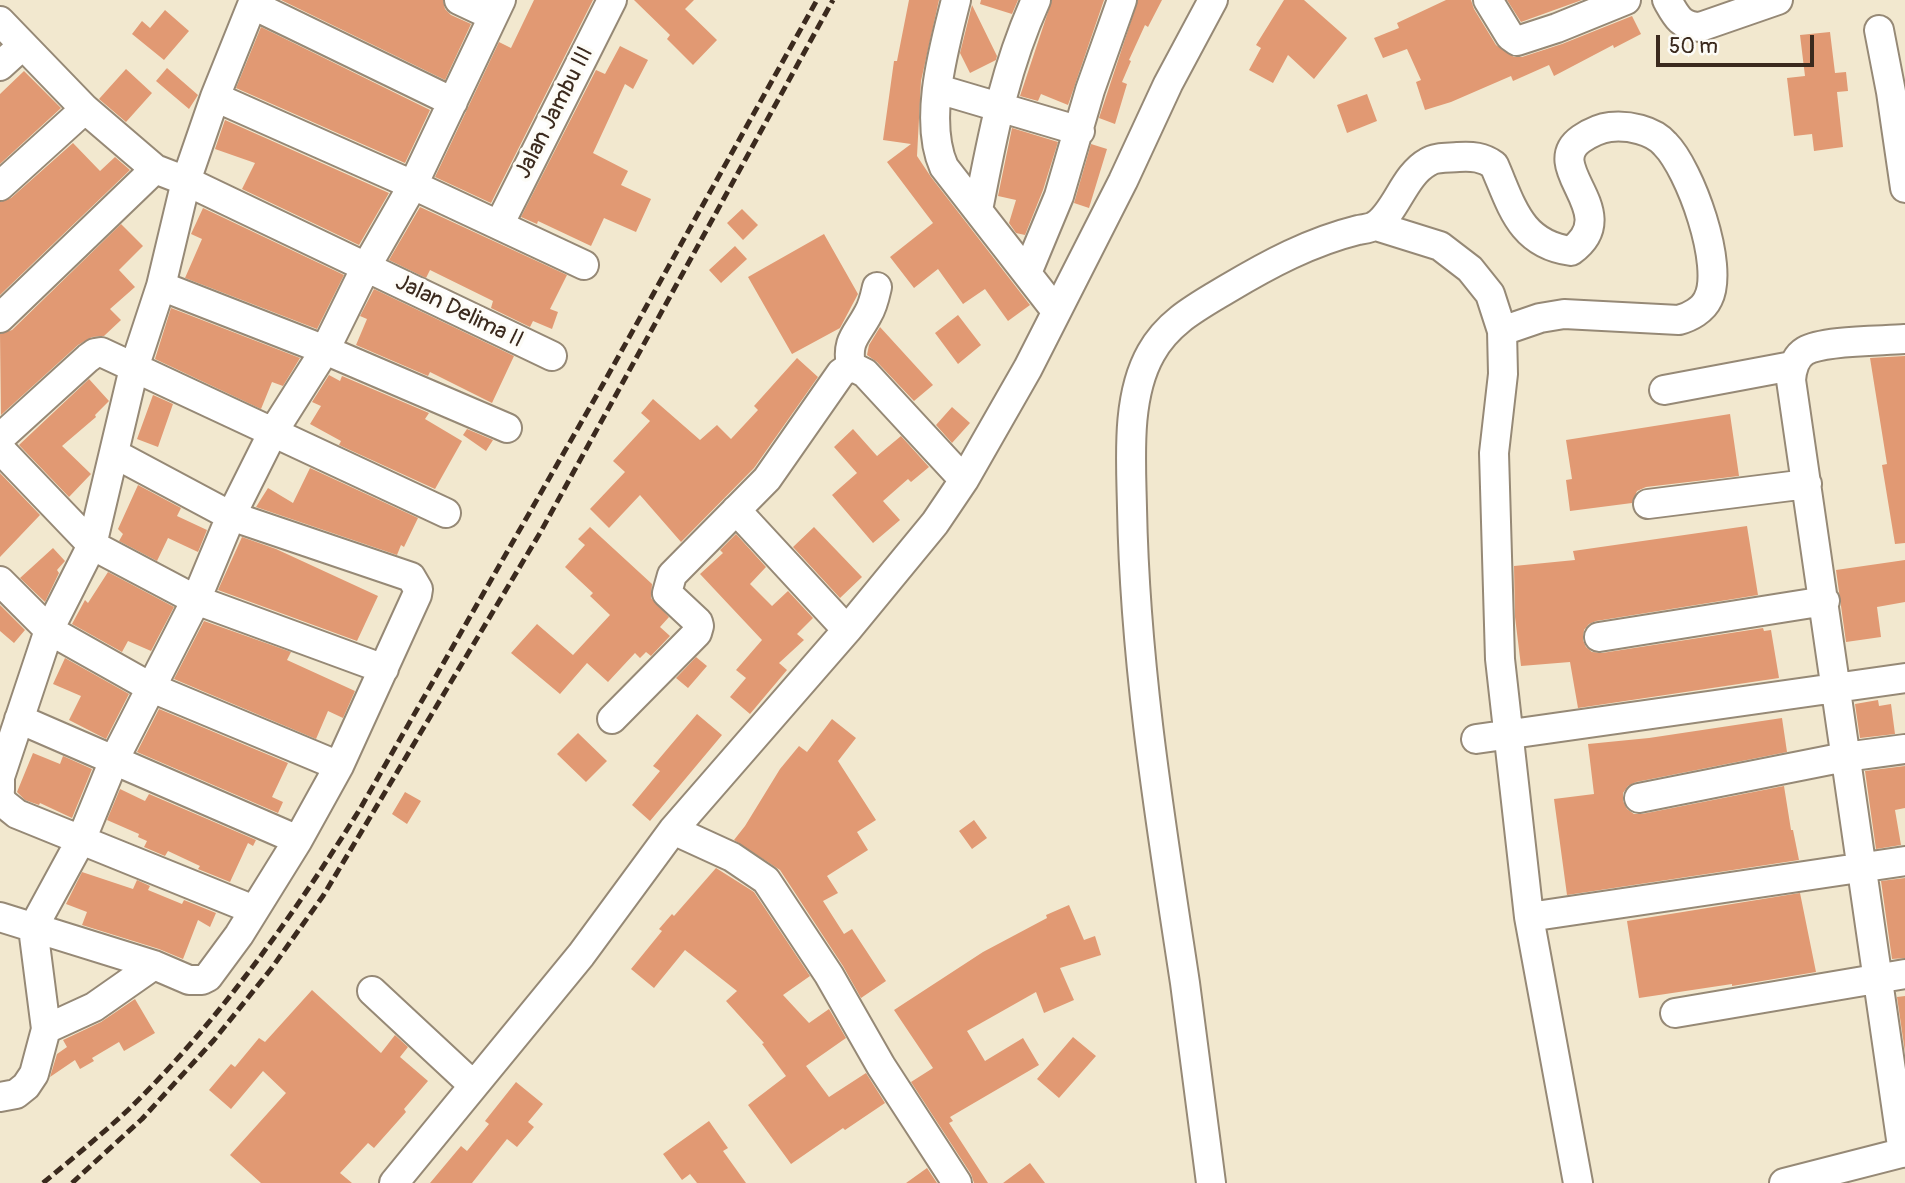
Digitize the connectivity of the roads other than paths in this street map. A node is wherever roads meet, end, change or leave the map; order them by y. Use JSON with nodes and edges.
{"nodes":[{"id":1,"x":459,"y":0,"type":"edge"},
{"id":2,"x":612,"y":0,"type":"edge"},
{"id":3,"x":956,"y":0,"type":"edge"},
{"id":4,"x":1036,"y":0,"type":"edge"},
{"id":5,"x":1122,"y":0,"type":"edge"},
{"id":6,"x":1213,"y":0,"type":"edge"},
{"id":7,"x":1488,"y":0,"type":"edge"},
{"id":8,"x":1626,"y":0,"type":"edge"},
{"id":9,"x":1667,"y":0,"type":"edge"},
{"id":10,"x":1778,"y":0,"type":"edge"},
{"id":11,"x":253,"y":3,"type":"edge"},
{"id":12,"x":497,"y":8,"type":"edge"},
{"id":13,"x":0,"y":21,"type":"edge"},
{"id":14,"x":1879,"y":30,"type":"dead end"},
{"id":15,"x":22,"y":46,"type":"junction"},
{"id":16,"x":0,"y":66,"type":"edge"},
{"id":17,"x":938,"y":89,"type":"junction"},
{"id":18,"x":215,"y":97,"type":"junction"},
{"id":19,"x":453,"y":102,"type":"junction"},
{"id":20,"x":998,"y":106,"type":"junction"},
{"id":21,"x":85,"y":109,"type":"junction"},
{"id":22,"x":1080,"y":131,"type":"junction"},
{"id":23,"x":155,"y":169,"type":"junction"},
{"id":24,"x":186,"y":181,"type":"junction"},
{"id":25,"x":412,"y":185,"type":"junction"},
{"id":26,"x":0,"y":186,"type":"edge"},
{"id":27,"x":1905,"y":188,"type":"edge"},
{"id":28,"x":978,"y":210,"type":"junction"},
{"id":29,"x":499,"y":225,"type":"junction"},
{"id":30,"x":1376,"y":226,"type":"junction"},
{"id":31,"x":584,"y":265,"type":"dead end"},
{"id":32,"x":366,"y":267,"type":"junction"},
{"id":33,"x":1027,"y":273,"type":"junction"},
{"id":34,"x":161,"y":286,"type":"junction"},
{"id":35,"x":877,"y":287,"type":"dead end"},
{"id":36,"x":1056,"y":311,"type":"junction"},
{"id":37,"x":0,"y":318,"type":"edge"},
{"id":38,"x":1502,"y":331,"type":"junction"},
{"id":39,"x":1905,"y":339,"type":"edge"},
{"id":40,"x":325,"y":350,"type":"junction"},
{"id":41,"x":552,"y":356,"type":"dead end"},
{"id":42,"x":851,"y":366,"type":"junction"},
{"id":43,"x":1793,"y":366,"type":"junction"},
{"id":44,"x":134,"y":368,"type":"junction"},
{"id":45,"x":1664,"y":390,"type":"dead end"},
{"id":46,"x":507,"y":428,"type":"dead end"},
{"id":47,"x":273,"y":432,"type":"junction"},
{"id":48,"x":1,"y":436,"type":"edge"},
{"id":49,"x":114,"y":454,"type":"junction"},
{"id":50,"x":964,"y":480,"type":"junction"},
{"id":51,"x":1807,"y":484,"type":"junction"},
{"id":52,"x":1648,"y":504,"type":"dead end"},
{"id":53,"x":736,"y":510,"type":"junction"},
{"id":54,"x":446,"y":513,"type":"dead end"},
{"id":55,"x":231,"y":516,"type":"junction"},
{"id":56,"x":92,"y":545,"type":"junction"},
{"id":57,"x":0,"y":581,"type":"edge"},
{"id":58,"x":196,"y":600,"type":"junction"},
{"id":59,"x":1825,"y":601,"type":"junction"},
{"id":60,"x":50,"y":630,"type":"junction"},
{"id":61,"x":847,"y":630,"type":"junction"},
{"id":62,"x":1599,"y":637,"type":"dead end"},
{"id":63,"x":384,"y":669,"type":"junction"},
{"id":64,"x":1905,"y":678,"type":"edge"},
{"id":65,"x":152,"y":688,"type":"junction"},
{"id":66,"x":1838,"y":688,"type":"junction"},
{"id":67,"x":19,"y":719,"type":"junction"},
{"id":68,"x":612,"y":719,"type":"dead end"},
{"id":69,"x":1509,"y":734,"type":"junction"},
{"id":70,"x":1476,"y":739,"type":"dead end"},
{"id":71,"x":1905,"y":749,"type":"edge"},
{"id":72,"x":1845,"y":757,"type":"junction"},
{"id":73,"x":114,"y":760,"type":"junction"},
{"id":74,"x":339,"y":766,"type":"junction"},
{"id":75,"x":0,"y":791,"type":"edge"},
{"id":76,"x":1639,"y":797,"type":"dead end"},
{"id":77,"x":673,"y":830,"type":"junction"},
{"id":78,"x":82,"y":838,"type":"junction"},
{"id":79,"x":298,"y":840,"type":"junction"},
{"id":80,"x":1905,"y":861,"type":"edge"},
{"id":81,"x":1860,"y":867,"type":"junction"},
{"id":82,"x":254,"y":910,"type":"junction"},
{"id":83,"x":1529,"y":917,"type":"junction"},
{"id":84,"x":0,"y":918,"type":"edge"},
{"id":85,"x":33,"y":928,"type":"junction"},
{"id":86,"x":154,"y":965,"type":"junction"},
{"id":87,"x":1905,"y":974,"type":"edge"},
{"id":88,"x":1877,"y":978,"type":"junction"},
{"id":89,"x":372,"y":991,"type":"dead end"},
{"id":90,"x":1675,"y":1013,"type":"dead end"},
{"id":91,"x":46,"y":1029,"type":"junction"},
{"id":92,"x":473,"y":1085,"type":"junction"},
{"id":93,"x":0,"y":1097,"type":"edge"},
{"id":94,"x":1904,"y":1153,"type":"edge"},
{"id":95,"x":394,"y":1183,"type":"edge"},
{"id":96,"x":957,"y":1183,"type":"edge"},
{"id":97,"x":1211,"y":1183,"type":"edge"},
{"id":98,"x":1578,"y":1183,"type":"edge"},
{"id":99,"x":1784,"y":1183,"type":"edge"}],
"edges":[{"from":1,"to":12,"type":"street"},
{"from":2,"to":29,"type":"street","name":"Jalan Jambu III"},
{"from":3,"to":17,"type":"street"},
{"from":4,"to":20,"type":"street"},
{"from":5,"to":22,"type":"street"},
{"from":6,"to":36,"type":"street"},
{"from":7,"to":8,"type":"street"},
{"from":9,"to":10,"type":"street"},
{"from":11,"to":18,"type":"street"},
{"from":11,"to":19,"type":"street"},
{"from":12,"to":19,"type":"street"},
{"from":13,"to":15,"type":"street","name":"Jalan Delima II"},
{"from":14,"to":27,"type":"street"},
{"from":15,"to":16,"type":"street"},
{"from":15,"to":21,"type":"street","name":"Jalan Delima II"},
{"from":17,"to":20,"type":"street"},
{"from":17,"to":28,"type":"street"},
{"from":18,"to":24,"type":"street"},
{"from":18,"to":25,"type":"street"},
{"from":19,"to":25,"type":"street"},
{"from":20,"to":22,"type":"street"},
{"from":20,"to":28,"type":"street"},
{"from":21,"to":23,"type":"street","name":"Jalan Delima II"},
{"from":21,"to":26,"type":"street"},
{"from":22,"to":33,"type":"street"},
{"from":23,"to":24,"type":"street","name":"Jalan Delima II"},
{"from":23,"to":37,"type":"street"},
{"from":24,"to":32,"type":"street","name":"Jalan Delima II"},
{"from":24,"to":34,"type":"street"},
{"from":25,"to":29,"type":"street"},
{"from":25,"to":32,"type":"street"},
{"from":28,"to":33,"type":"street"},
{"from":29,"to":31,"type":"street"},
{"from":30,"to":38,"type":"street"},
{"from":30,"to":38,"type":"street"},
{"from":30,"to":97,"type":"street"},
{"from":32,"to":40,"type":"street"},
{"from":32,"to":41,"type":"street","name":"Jalan Delima II"},
{"from":33,"to":36,"type":"street"},
{"from":34,"to":40,"type":"street"},
{"from":34,"to":44,"type":"street"},
{"from":35,"to":42,"type":"street"},
{"from":36,"to":50,"type":"street"},
{"from":38,"to":69,"type":"street"},
{"from":39,"to":43,"type":"street"},
{"from":40,"to":46,"type":"street"},
{"from":40,"to":47,"type":"street"},
{"from":42,"to":50,"type":"street"},
{"from":42,"to":53,"type":"street"},
{"from":43,"to":45,"type":"street"},
{"from":43,"to":51,"type":"street"},
{"from":44,"to":47,"type":"street"},
{"from":44,"to":48,"type":"street"},
{"from":44,"to":49,"type":"street"},
{"from":47,"to":54,"type":"street"},
{"from":47,"to":55,"type":"street"},
{"from":48,"to":56,"type":"street"},
{"from":49,"to":55,"type":"street"},
{"from":49,"to":56,"type":"street"},
{"from":50,"to":61,"type":"street"},
{"from":51,"to":52,"type":"street"},
{"from":51,"to":59,"type":"street"},
{"from":53,"to":61,"type":"street"},
{"from":53,"to":68,"type":"street"},
{"from":55,"to":58,"type":"street"},
{"from":55,"to":63,"type":"street"},
{"from":56,"to":58,"type":"street"},
{"from":56,"to":60,"type":"street"},
{"from":57,"to":60,"type":"street"},
{"from":58,"to":63,"type":"street"},
{"from":58,"to":65,"type":"street"},
{"from":59,"to":62,"type":"street"},
{"from":59,"to":66,"type":"street"},
{"from":60,"to":65,"type":"street"},
{"from":60,"to":67,"type":"street"},
{"from":61,"to":77,"type":"street"},
{"from":63,"to":74,"type":"street"},
{"from":64,"to":66,"type":"street"},
{"from":65,"to":73,"type":"street"},
{"from":65,"to":74,"type":"street"},
{"from":66,"to":69,"type":"street"},
{"from":66,"to":72,"type":"street"},
{"from":67,"to":73,"type":"street"},
{"from":67,"to":75,"type":"street"},
{"from":69,"to":70,"type":"street"},
{"from":69,"to":83,"type":"street"},
{"from":71,"to":72,"type":"street"},
{"from":72,"to":76,"type":"street"},
{"from":72,"to":81,"type":"street"},
{"from":73,"to":78,"type":"street"},
{"from":73,"to":79,"type":"street"},
{"from":74,"to":79,"type":"street"},
{"from":75,"to":78,"type":"street"},
{"from":77,"to":92,"type":"street"},
{"from":77,"to":96,"type":"street"},
{"from":78,"to":82,"type":"street"},
{"from":78,"to":85,"type":"street"},
{"from":79,"to":82,"type":"street"},
{"from":80,"to":81,"type":"street"},
{"from":81,"to":83,"type":"street"},
{"from":81,"to":88,"type":"street"},
{"from":82,"to":86,"type":"street"},
{"from":83,"to":98,"type":"street"},
{"from":84,"to":85,"type":"street"},
{"from":85,"to":86,"type":"street"},
{"from":85,"to":91,"type":"street"},
{"from":86,"to":91,"type":"street"},
{"from":87,"to":88,"type":"street"},
{"from":88,"to":90,"type":"street"},
{"from":88,"to":94,"type":"street"},
{"from":89,"to":92,"type":"street"},
{"from":91,"to":93,"type":"street"},
{"from":92,"to":95,"type":"street"},
{"from":94,"to":99,"type":"street"}]}
